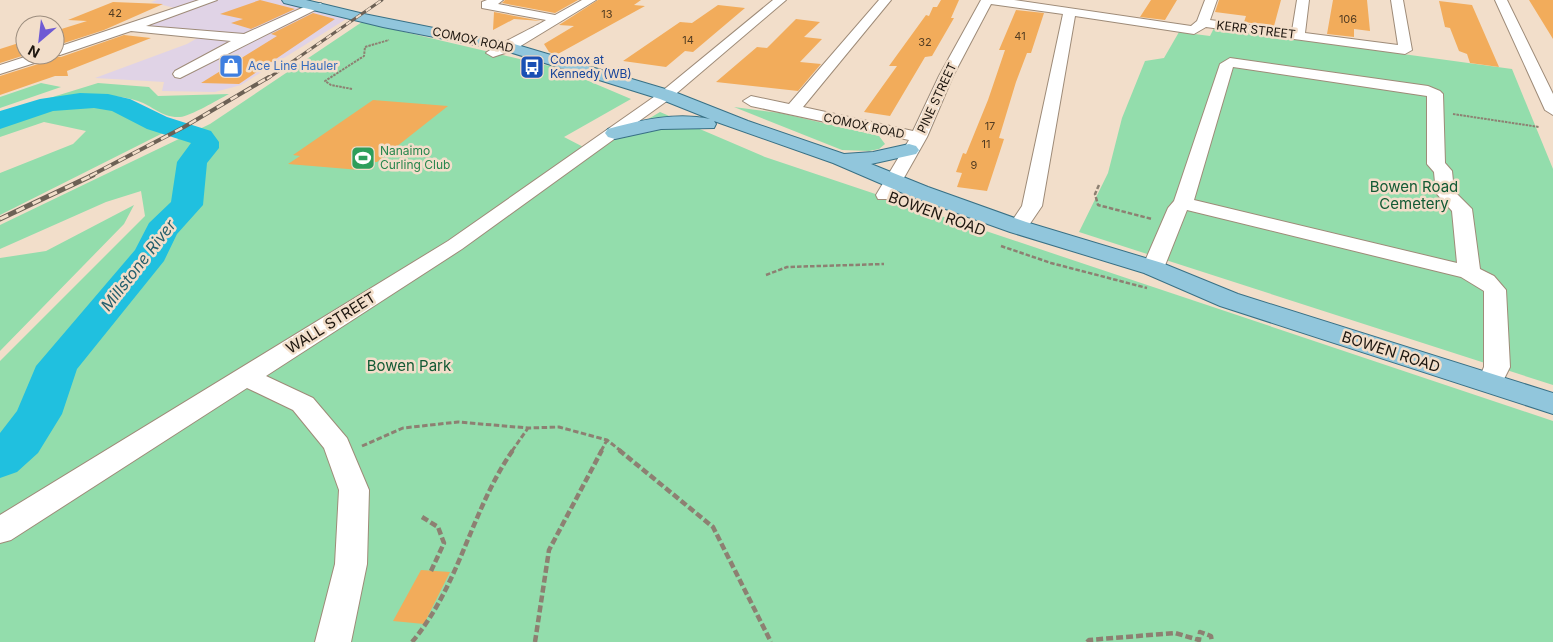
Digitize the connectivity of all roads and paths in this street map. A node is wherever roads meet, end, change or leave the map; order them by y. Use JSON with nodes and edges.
{"nodes":[{"id":1,"x":211,"y":0,"type":"edge"},
{"id":2,"x":290,"y":0,"type":"edge"},
{"id":3,"x":496,"y":0,"type":"edge"},
{"id":4,"x":590,"y":0,"type":"edge"},
{"id":5,"x":780,"y":0,"type":"edge"},
{"id":6,"x":885,"y":0,"type":"edge"},
{"id":7,"x":988,"y":0,"type":"edge"},
{"id":8,"x":1211,"y":0,"type":"edge"},
{"id":9,"x":1303,"y":0,"type":"edge"},
{"id":10,"x":1397,"y":0,"type":"edge"},
{"id":11,"x":1501,"y":0,"type":"edge"},
{"id":12,"x":1022,"y":2,"type":"edge"},
{"id":13,"x":317,"y":6,"type":"junction"},
{"id":14,"x":1112,"y":6,"type":"dead end"},
{"id":15,"x":1070,"y":12,"type":"junction"},
{"id":16,"x":1103,"y":17,"type":"junction"},
{"id":17,"x":365,"y":18,"type":"junction"},
{"id":18,"x":557,"y":19,"type":"junction"},
{"id":19,"x":1202,"y":23,"type":"junction"},
{"id":20,"x":127,"y":28,"type":"junction"},
{"id":21,"x":388,"y":33,"type":"dead end"},
{"id":22,"x":1298,"y":35,"type":"junction"},
{"id":23,"x":246,"y":38,"type":"junction"},
{"id":24,"x":509,"y":47,"type":"junction"},
{"id":25,"x":65,"y":49,"type":"edge"},
{"id":26,"x":493,"y":53,"type":"junction"},
{"id":27,"x":15,"y":65,"type":"edge"},
{"id":28,"x":0,"y":70,"type":"edge"},
{"id":29,"x":180,"y":74,"type":"dead end"},
{"id":30,"x":1536,"y":74,"type":"junction"},
{"id":31,"x":1553,"y":76,"type":"edge"},
{"id":32,"x":352,"y":89,"type":"dead end"},
{"id":33,"x":660,"y":99,"type":"junction"},
{"id":34,"x":751,"y":101,"type":"dead end"},
{"id":35,"x":794,"y":110,"type":"junction"},
{"id":36,"x":1553,"y":110,"type":"edge"},
{"id":37,"x":1435,"y":111,"type":"junction"},
{"id":38,"x":707,"y":124,"type":"junction"},
{"id":39,"x":1539,"y":127,"type":"dead end"},
{"id":40,"x":615,"y":133,"type":"junction"},
{"id":41,"x":914,"y":144,"type":"junction"},
{"id":42,"x":840,"y":159,"type":"junction"},
{"id":43,"x":1099,"y":185,"type":"dead end"},
{"id":44,"x":889,"y":188,"type":"junction"},
{"id":45,"x":1183,"y":203,"type":"junction"},
{"id":46,"x":1172,"y":223,"type":"junction"},
{"id":47,"x":1018,"y":227,"type":"junction"},
{"id":48,"x":884,"y":264,"type":"dead end"},
{"id":49,"x":1153,"y":268,"type":"junction"},
{"id":50,"x":1468,"y":272,"type":"junction"},
{"id":51,"x":766,"y":275,"type":"dead end"},
{"id":52,"x":1229,"y":300,"type":"junction"},
{"id":53,"x":246,"y":377,"type":"junction"},
{"id":54,"x":1490,"y":383,"type":"junction"},
{"id":55,"x":1553,"y":404,"type":"edge"},
{"id":56,"x":528,"y":428,"type":"junction"},
{"id":57,"x":606,"y":440,"type":"junction"},
{"id":58,"x":342,"y":456,"type":"junction"},
{"id":59,"x":422,"y":517,"type":"dead end"},
{"id":60,"x":0,"y":531,"type":"edge"},
{"id":61,"x":431,"y":571,"type":"dead end"},
{"id":62,"x":333,"y":642,"type":"edge"},
{"id":63,"x":412,"y":642,"type":"edge"},
{"id":64,"x":535,"y":642,"type":"edge"},
{"id":65,"x":772,"y":642,"type":"edge"},
{"id":66,"x":1087,"y":642,"type":"edge"},
{"id":67,"x":1212,"y":642,"type":"edge"}],
"edges":[{"from":1,"to":20,"type":"street"},
{"from":2,"to":13,"type":"main road","name":"COMOX ROAD"},
{"from":3,"to":18,"type":"street"},
{"from":4,"to":18,"type":"street"},
{"from":5,"to":33,"type":"street","name":"WALL STREET"},
{"from":6,"to":35,"type":"street"},
{"from":7,"to":12,"type":"street","name":"KERR STREET"},
{"from":7,"to":41,"type":"street","name":"PINE STREET"},
{"from":8,"to":19,"type":"street"},
{"from":9,"to":22,"type":"street"},
{"from":10,"to":22,"type":"street","name":"KERR STREET"},
{"from":11,"to":30,"type":"street"},
{"from":12,"to":15,"type":"street","name":"KERR STREET"},
{"from":13,"to":17,"type":"main road","name":"COMOX ROAD"},
{"from":13,"to":23,"type":"street"},
{"from":14,"to":16,"type":"street"},
{"from":15,"to":16,"type":"street","name":"KERR STREET"},
{"from":15,"to":47,"type":"street"},
{"from":16,"to":19,"type":"street","name":"KERR STREET"},
{"from":17,"to":24,"type":"main road","name":"COMOX ROAD"},
{"from":17,"to":26,"type":"main road","name":"COMOX ROAD"},
{"from":18,"to":24,"type":"street"},
{"from":19,"to":22,"type":"street","name":"KERR STREET"},
{"from":20,"to":23,"type":"street"},
{"from":20,"to":25,"type":"street"},
{"from":21,"to":32,"type":"path"},
{"from":23,"to":29,"type":"street"},
{"from":24,"to":26,"type":"street"},
{"from":24,"to":33,"type":"main road","name":"COMOX ROAD"},
{"from":26,"to":33,"type":"main road","name":"COMOX ROAD"},
{"from":27,"to":28,"type":"street"},
{"from":30,"to":31,"type":"street"},
{"from":30,"to":36,"type":"street"},
{"from":33,"to":38,"type":"main road","name":"BOWEN ROAD"},
{"from":33,"to":40,"type":"street","name":"WALL STREET"},
{"from":33,"to":42,"type":"main road","name":"BOWEN ROAD"},
{"from":34,"to":35,"type":"street","name":"COMOX ROAD"},
{"from":35,"to":41,"type":"street","name":"COMOX ROAD"},
{"from":37,"to":39,"type":"path"},
{"from":37,"to":45,"type":"street"},
{"from":37,"to":50,"type":"street"},
{"from":38,"to":40,"type":"main road"},
{"from":38,"to":44,"type":"main road","name":"BOWEN ROAD"},
{"from":40,"to":53,"type":"street","name":"WALL STREET"},
{"from":41,"to":42,"type":"main road"},
{"from":41,"to":44,"type":"street","name":"PINE STREET"},
{"from":42,"to":44,"type":"main road","name":"BOWEN ROAD"},
{"from":43,"to":46,"type":"path"},
{"from":44,"to":47,"type":"main road","name":"BOWEN ROAD"},
{"from":44,"to":52,"type":"main road","name":"BOWEN ROAD"},
{"from":45,"to":46,"type":"street"},
{"from":45,"to":50,"type":"street"},
{"from":46,"to":49,"type":"street"},
{"from":47,"to":49,"type":"main road","name":"BOWEN ROAD"},
{"from":48,"to":51,"type":"path"},
{"from":49,"to":52,"type":"main road","name":"BOWEN ROAD"},
{"from":50,"to":54,"type":"street"},
{"from":52,"to":54,"type":"main road","name":"BOWEN ROAD"},
{"from":53,"to":58,"type":"street"},
{"from":53,"to":60,"type":"street","name":"WALL STREET"},
{"from":54,"to":55,"type":"main road","name":"BOWEN ROAD"},
{"from":56,"to":57,"type":"path"},
{"from":56,"to":58,"type":"path"},
{"from":56,"to":63,"type":"path"},
{"from":57,"to":64,"type":"path"},
{"from":57,"to":65,"type":"path"},
{"from":58,"to":62,"type":"street"},
{"from":59,"to":61,"type":"path"},
{"from":66,"to":67,"type":"path"}]}
